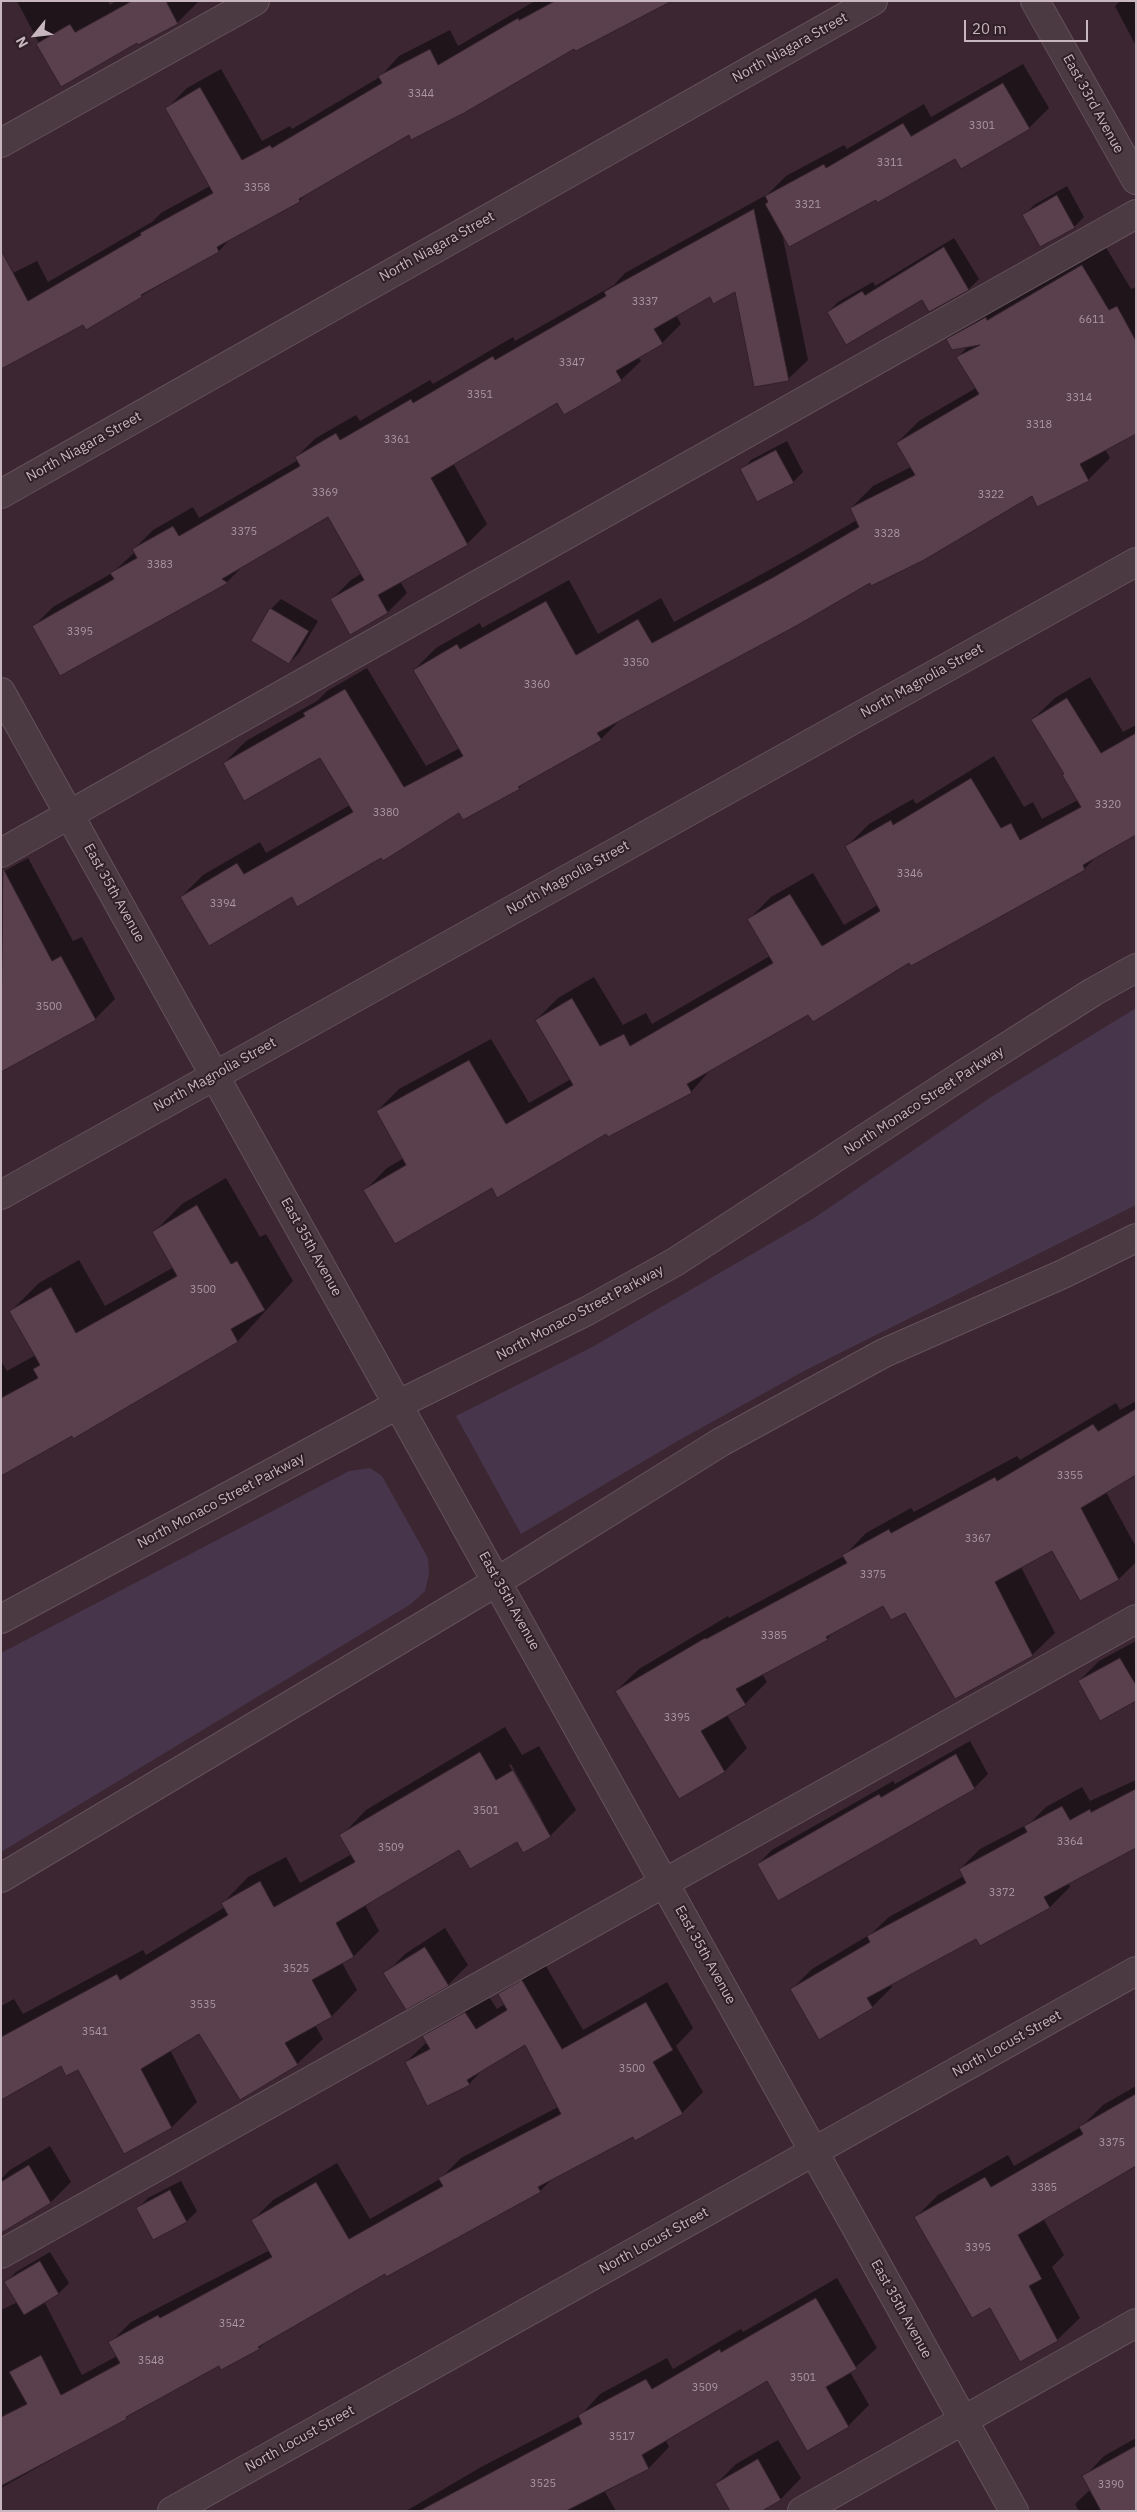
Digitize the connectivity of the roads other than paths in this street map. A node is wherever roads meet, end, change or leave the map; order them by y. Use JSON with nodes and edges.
{"nodes":[{"id":1,"x":255,"y":1,"type":"edge"},
{"id":2,"x":873,"y":1,"type":"edge"},
{"id":3,"x":1035,"y":1,"type":"edge"},
{"id":4,"x":1,"y":143,"type":"edge"},
{"id":5,"x":1136,"y":180,"type":"edge"},
{"id":6,"x":1136,"y":214,"type":"edge"},
{"id":7,"x":1,"y":494,"type":"edge"},
{"id":8,"x":1136,"y":562,"type":"edge"},
{"id":9,"x":1,"y":692,"type":"edge"},
{"id":10,"x":70,"y":815,"type":"junction"},
{"id":11,"x":1,"y":853,"type":"edge"},
{"id":12,"x":1136,"y":968,"type":"edge"},
{"id":13,"x":215,"y":1075,"type":"junction"},
{"id":14,"x":1,"y":1195,"type":"edge"},
{"id":15,"x":1136,"y":1238,"type":"edge"},
{"id":16,"x":400,"y":1404,"type":"junction"},
{"id":17,"x":498,"y":1580,"type":"junction"},
{"id":18,"x":1,"y":1619,"type":"edge"},
{"id":19,"x":1136,"y":1619,"type":"edge"},
{"id":20,"x":1,"y":1878,"type":"edge"},
{"id":21,"x":665,"y":1884,"type":"junction"},
{"id":22,"x":1136,"y":1971,"type":"edge"},
{"id":23,"x":814,"y":2152,"type":"junction"},
{"id":24,"x":1,"y":2254,"type":"edge"},
{"id":25,"x":1136,"y":2323,"type":"edge"},
{"id":26,"x":963,"y":2420,"type":"junction"},
{"id":27,"x":172,"y":2511,"type":"edge"},
{"id":28,"x":802,"y":2511,"type":"edge"},
{"id":29,"x":1014,"y":2511,"type":"edge"}],
"edges":[{"from":1,"to":4,"type":"street"},
{"from":2,"to":7,"type":"street","name":"North Niagara Street"},
{"from":3,"to":5,"type":"street","name":"East 33rd Avenue"},
{"from":6,"to":10,"type":"street"},
{"from":8,"to":13,"type":"street","name":"North Magnolia Street"},
{"from":9,"to":10,"type":"street","name":"East 35th Avenue"},
{"from":10,"to":11,"type":"street"},
{"from":10,"to":13,"type":"street","name":"East 35th Avenue"},
{"from":12,"to":16,"type":"street","name":"North Monaco Street Parkway"},
{"from":13,"to":14,"type":"street","name":"North Magnolia Street"},
{"from":13,"to":16,"type":"street","name":"East 35th Avenue"},
{"from":15,"to":17,"type":"street"},
{"from":16,"to":17,"type":"street","name":"East 35th Avenue"},
{"from":16,"to":18,"type":"street","name":"North Monaco Street Parkway"},
{"from":17,"to":20,"type":"street"},
{"from":17,"to":21,"type":"street","name":"East 35th Avenue"},
{"from":19,"to":21,"type":"street"},
{"from":21,"to":23,"type":"street","name":"East 35th Avenue"},
{"from":21,"to":24,"type":"street"},
{"from":22,"to":23,"type":"street","name":"North Locust Street"},
{"from":23,"to":26,"type":"street","name":"East 35th Avenue"},
{"from":23,"to":27,"type":"street","name":"North Locust Street"},
{"from":25,"to":26,"type":"street"},
{"from":26,"to":28,"type":"street"},
{"from":26,"to":29,"type":"street","name":"East 35th Avenue"}]}
